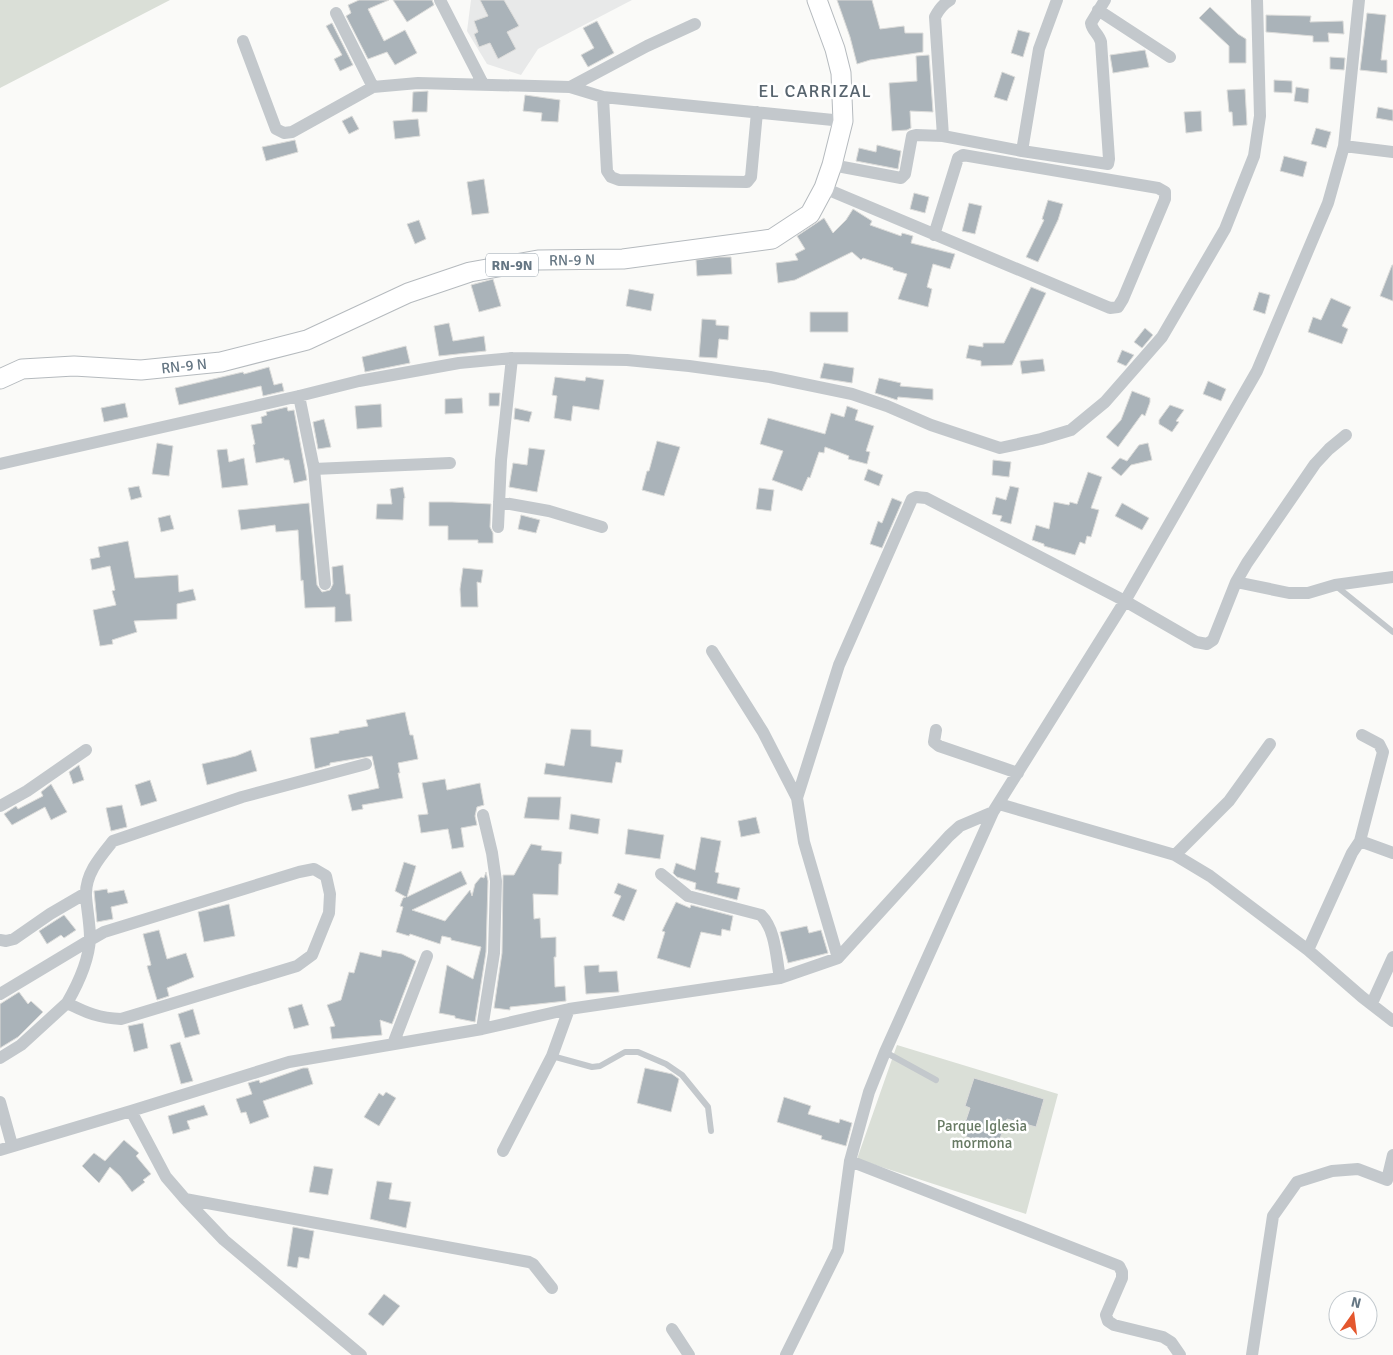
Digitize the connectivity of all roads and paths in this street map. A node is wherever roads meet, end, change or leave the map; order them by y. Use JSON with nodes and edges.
{"nodes":[{"id":1,"x":440,"y":0,"type":"edge"},
{"id":2,"x":817,"y":0,"type":"edge"},
{"id":3,"x":950,"y":0,"type":"edge"},
{"id":4,"x":1056,"y":0,"type":"edge"},
{"id":5,"x":1257,"y":0,"type":"edge"},
{"id":6,"x":1359,"y":0,"type":"edge"},
{"id":7,"x":1101,"y":5,"type":"edge"},
{"id":8,"x":336,"y":13,"type":"dead end"},
{"id":9,"x":695,"y":24,"type":"dead end"},
{"id":10,"x":242,"y":41,"type":"dead end"},
{"id":11,"x":1170,"y":57,"type":"dead end"},
{"id":12,"x":483,"y":84,"type":"junction"},
{"id":13,"x":570,"y":87,"type":"junction"},
{"id":14,"x":373,"y":88,"type":"junction"},
{"id":15,"x":603,"y":96,"type":"junction"},
{"id":16,"x":757,"y":112,"type":"junction"},
{"id":17,"x":843,"y":121,"type":"junction"},
{"id":18,"x":943,"y":136,"type":"junction"},
{"id":19,"x":1344,"y":146,"type":"junction"},
{"id":20,"x":1022,"y":151,"type":"junction"},
{"id":21,"x":1393,"y":152,"type":"edge"},
{"id":22,"x":832,"y":165,"type":"junction"},
{"id":23,"x":824,"y":188,"type":"junction"},
{"id":24,"x":934,"y":235,"type":"junction"},
{"id":25,"x":512,"y":358,"type":"junction"},
{"id":26,"x":0,"y":379,"type":"edge"},
{"id":27,"x":299,"y":396,"type":"junction"},
{"id":28,"x":1346,"y":435,"type":"dead end"},
{"id":29,"x":450,"y":463,"type":"dead end"},
{"id":30,"x":0,"y":464,"type":"edge"},
{"id":31,"x":314,"y":469,"type":"junction"},
{"id":32,"x":499,"y":502,"type":"junction"},
{"id":33,"x":602,"y":527,"type":"dead end"},
{"id":34,"x":498,"y":528,"type":"dead end"},
{"id":35,"x":1393,"y":577,"type":"edge"},
{"id":36,"x":1236,"y":582,"type":"junction"},
{"id":37,"x":325,"y":584,"type":"dead end"},
{"id":38,"x":1335,"y":585,"type":"junction"},
{"id":39,"x":1126,"y":601,"type":"junction"},
{"id":40,"x":1393,"y":632,"type":"edge"},
{"id":41,"x":712,"y":651,"type":"dead end"},
{"id":42,"x":936,"y":730,"type":"dead end"},
{"id":43,"x":1362,"y":735,"type":"dead end"},
{"id":44,"x":1270,"y":744,"type":"dead end"},
{"id":45,"x":86,"y":750,"type":"dead end"},
{"id":46,"x":366,"y":764,"type":"dead end"},
{"id":47,"x":1018,"y":773,"type":"junction"},
{"id":48,"x":797,"y":798,"type":"junction"},
{"id":49,"x":0,"y":806,"type":"edge"},
{"id":50,"x":996,"y":808,"type":"junction"},
{"id":51,"x":483,"y":815,"type":"dead end"},
{"id":52,"x":1360,"y":840,"type":"junction"},
{"id":53,"x":1393,"y":853,"type":"edge"},
{"id":54,"x":1175,"y":856,"type":"junction"},
{"id":55,"x":661,"y":874,"type":"dead end"},
{"id":56,"x":86,"y":893,"type":"junction"},
{"id":57,"x":0,"y":940,"type":"edge"},
{"id":58,"x":90,"y":940,"type":"junction"},
{"id":59,"x":1308,"y":950,"type":"junction"},
{"id":60,"x":427,"y":956,"type":"dead end"},
{"id":61,"x":1393,"y":957,"type":"edge"},
{"id":62,"x":838,"y":958,"type":"junction"},
{"id":63,"x":780,"y":978,"type":"junction"},
{"id":64,"x":0,"y":994,"type":"edge"},
{"id":65,"x":1372,"y":1003,"type":"junction"},
{"id":66,"x":68,"y":1004,"type":"junction"},
{"id":67,"x":569,"y":1009,"type":"junction"},
{"id":68,"x":1393,"y":1021,"type":"edge"},
{"id":69,"x":482,"y":1029,"type":"junction"},
{"id":70,"x":393,"y":1044,"type":"junction"},
{"id":71,"x":885,"y":1052,"type":"junction"},
{"id":72,"x":552,"y":1056,"type":"junction"},
{"id":73,"x":0,"y":1058,"type":"edge"},
{"id":74,"x":936,"y":1080,"type":"dead end"},
{"id":75,"x":0,"y":1102,"type":"edge"},
{"id":76,"x":131,"y":1111,"type":"junction"},
{"id":77,"x":711,"y":1131,"type":"dead end"},
{"id":78,"x":6,"y":1148,"type":"edge"},
{"id":79,"x":503,"y":1151,"type":"dead end"},
{"id":80,"x":1393,"y":1155,"type":"edge"},
{"id":81,"x":850,"y":1161,"type":"junction"},
{"id":82,"x":1390,"y":1181,"type":"edge"},
{"id":83,"x":185,"y":1199,"type":"junction"},
{"id":84,"x":552,"y":1288,"type":"dead end"},
{"id":85,"x":672,"y":1330,"type":"dead end"},
{"id":86,"x":361,"y":1355,"type":"edge"},
{"id":87,"x":689,"y":1355,"type":"edge"},
{"id":88,"x":786,"y":1355,"type":"edge"},
{"id":89,"x":1180,"y":1355,"type":"edge"},
{"id":90,"x":1252,"y":1355,"type":"edge"}],
"edges":[{"from":1,"to":12,"type":"street"},
{"from":2,"to":17,"type":"main road","name":"RN-9 N","number":"RN-9N"},
{"from":3,"to":18,"type":"street"},
{"from":4,"to":20,"type":"street"},
{"from":5,"to":25,"type":"street"},
{"from":6,"to":19,"type":"street"},
{"from":7,"to":11,"type":"street"},
{"from":7,"to":20,"type":"street"},
{"from":8,"to":14,"type":"street"},
{"from":9,"to":13,"type":"street"},
{"from":10,"to":14,"type":"street"},
{"from":12,"to":13,"type":"street"},
{"from":12,"to":14,"type":"street"},
{"from":13,"to":15,"type":"street"},
{"from":15,"to":16,"type":"street"},
{"from":15,"to":16,"type":"street"},
{"from":16,"to":17,"type":"street"},
{"from":17,"to":22,"type":"main road","name":"RN-9 N","number":"RN-9N"},
{"from":18,"to":20,"type":"street"},
{"from":18,"to":22,"type":"street"},
{"from":19,"to":21,"type":"street"},
{"from":19,"to":39,"type":"street"},
{"from":22,"to":23,"type":"main road","name":"RN-9 N","number":"RN-9N"},
{"from":23,"to":24,"type":"street"},
{"from":23,"to":26,"type":"main road","name":"RN-9 N","number":"RN-9N"},
{"from":24,"to":24,"type":"street"},
{"from":25,"to":27,"type":"street"},
{"from":25,"to":32,"type":"street"},
{"from":27,"to":30,"type":"street"},
{"from":27,"to":31,"type":"street"},
{"from":28,"to":36,"type":"street"},
{"from":29,"to":31,"type":"street"},
{"from":31,"to":37,"type":"street"},
{"from":32,"to":33,"type":"street"},
{"from":32,"to":34,"type":"street"},
{"from":35,"to":38,"type":"street"},
{"from":36,"to":38,"type":"street"},
{"from":36,"to":39,"type":"street"},
{"from":38,"to":40,"type":"lane"},
{"from":39,"to":47,"type":"street"},
{"from":39,"to":48,"type":"street"},
{"from":41,"to":48,"type":"street"},
{"from":42,"to":47,"type":"street"},
{"from":43,"to":52,"type":"street"},
{"from":44,"to":54,"type":"street"},
{"from":45,"to":49,"type":"street"},
{"from":46,"to":56,"type":"street"},
{"from":47,"to":50,"type":"street"},
{"from":48,"to":62,"type":"street"},
{"from":50,"to":54,"type":"street"},
{"from":50,"to":62,"type":"street"},
{"from":50,"to":71,"type":"street"},
{"from":51,"to":69,"type":"street"},
{"from":52,"to":53,"type":"street"},
{"from":52,"to":59,"type":"street"},
{"from":54,"to":59,"type":"street"},
{"from":55,"to":63,"type":"street"},
{"from":56,"to":57,"type":"street"},
{"from":56,"to":58,"type":"street"},
{"from":58,"to":64,"type":"street"},
{"from":58,"to":66,"type":"street"},
{"from":58,"to":66,"type":"street"},
{"from":59,"to":65,"type":"street"},
{"from":60,"to":70,"type":"street"},
{"from":61,"to":65,"type":"street"},
{"from":62,"to":63,"type":"street"},
{"from":63,"to":67,"type":"street"},
{"from":65,"to":68,"type":"street"},
{"from":66,"to":73,"type":"street"},
{"from":67,"to":69,"type":"street"},
{"from":67,"to":72,"type":"street"},
{"from":69,"to":70,"type":"street"},
{"from":70,"to":76,"type":"street"},
{"from":71,"to":74,"type":"lane"},
{"from":71,"to":81,"type":"street"},
{"from":72,"to":77,"type":"lane"},
{"from":72,"to":79,"type":"street"},
{"from":75,"to":78,"type":"street"},
{"from":76,"to":78,"type":"street"},
{"from":76,"to":83,"type":"street"},
{"from":80,"to":82,"type":"street"},
{"from":81,"to":88,"type":"street"},
{"from":81,"to":89,"type":"street"},
{"from":82,"to":90,"type":"street"},
{"from":83,"to":84,"type":"street"},
{"from":83,"to":86,"type":"street"},
{"from":85,"to":87,"type":"street"}]}
